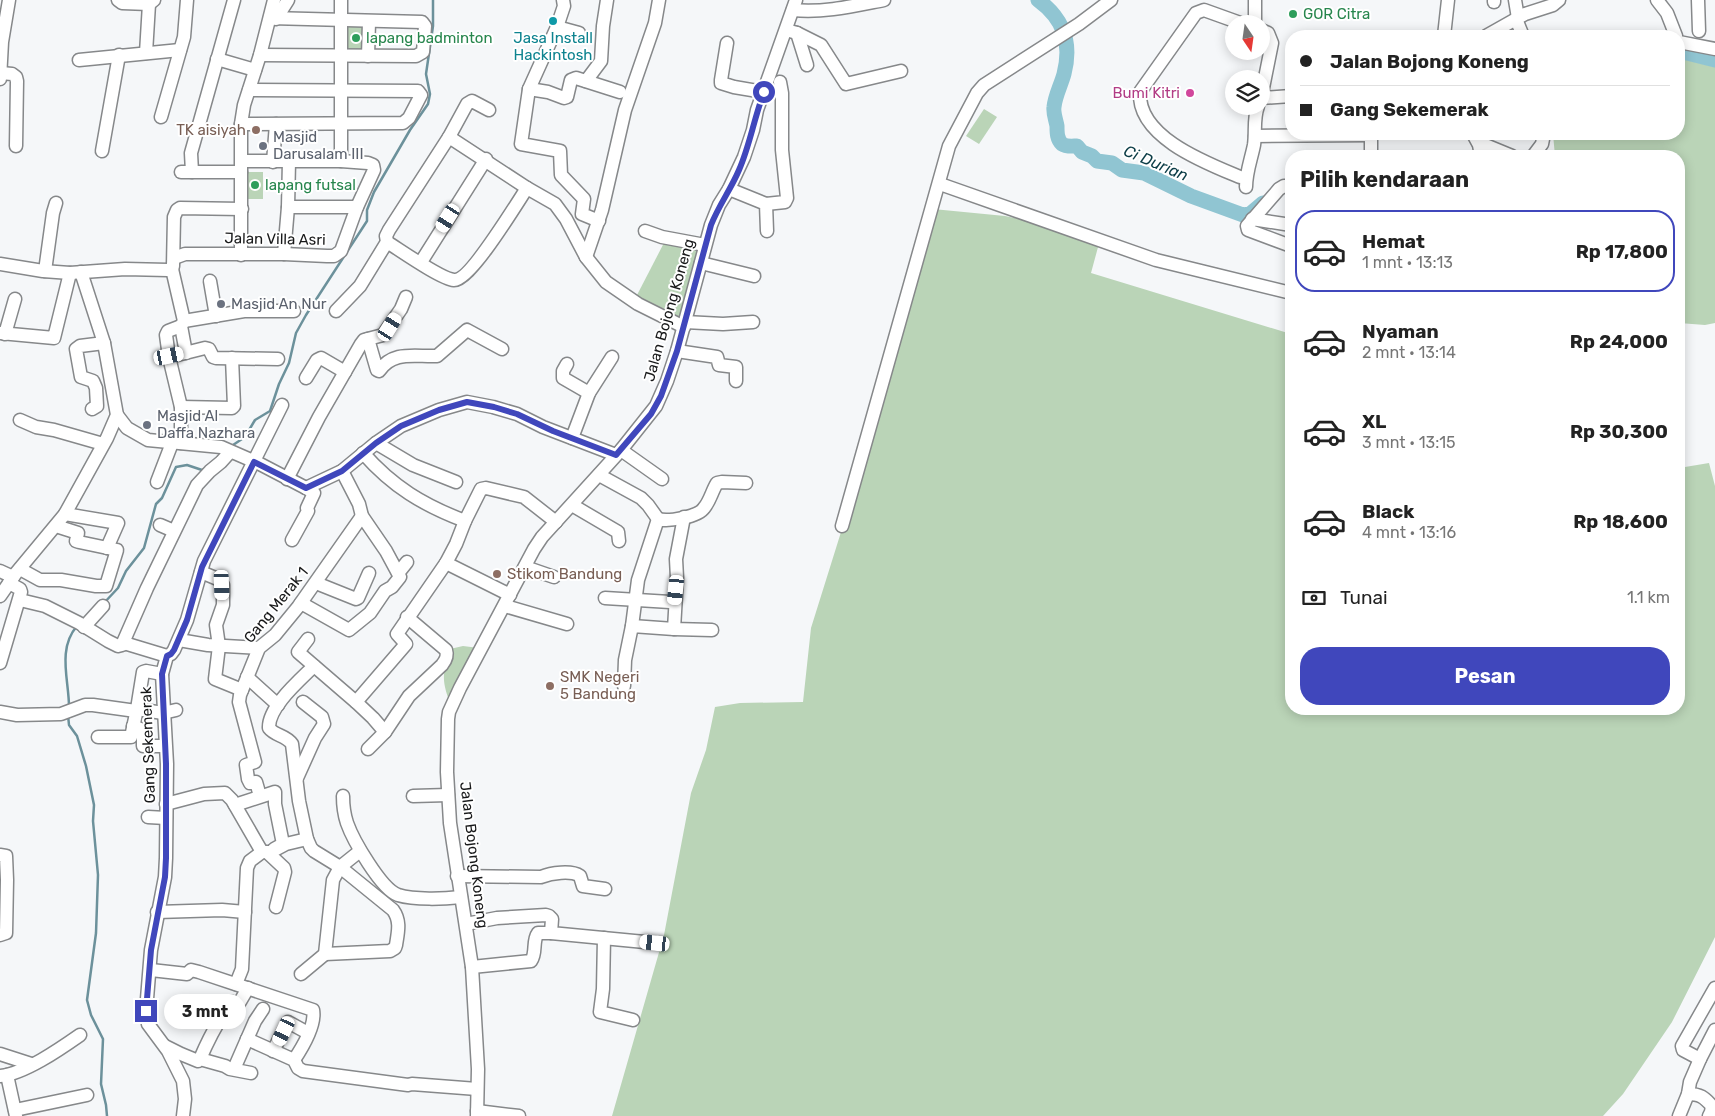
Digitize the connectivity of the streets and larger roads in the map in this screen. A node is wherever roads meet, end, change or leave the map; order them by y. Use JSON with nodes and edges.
{"nodes":[{"id":1,"x":9,"y":0,"type":"edge"},
{"id":2,"x":118,"y":0,"type":"edge"},
{"id":3,"x":187,"y":0,"type":"edge"},
{"id":4,"x":234,"y":0,"type":"edge"},
{"id":5,"x":274,"y":0,"type":"edge"},
{"id":6,"x":288,"y":0,"type":"edge"},
{"id":7,"x":341,"y":0,"type":"edge"},
{"id":8,"x":563,"y":0,"type":"edge"},
{"id":9,"x":607,"y":0,"type":"edge"},
{"id":10,"x":659,"y":0,"type":"edge"},
{"id":11,"x":884,"y":0,"type":"edge"},
{"id":12,"x":1111,"y":0,"type":"edge"},
{"id":13,"x":1255,"y":0,"type":"edge"},
{"id":14,"x":1448,"y":0,"type":"edge"},
{"id":15,"x":1515,"y":0,"type":"edge"},
{"id":16,"x":1559,"y":0,"type":"edge"},
{"id":17,"x":1657,"y":0,"type":"edge"},
{"id":18,"x":1698,"y":0,"type":"edge"},
{"id":19,"x":151,"y":2,"type":"edge"},
{"id":20,"x":795,"y":5,"type":"edge"},
{"id":21,"x":1255,"y":15,"type":"edge"},
{"id":22,"x":273,"y":18,"type":"junction"},
{"id":23,"x":1225,"y":18,"type":"edge"},
{"id":24,"x":1517,"y":18,"type":"junction"},
{"id":25,"x":341,"y":21,"type":"junction"},
{"id":26,"x":369,"y":22,"type":"junction"},
{"id":27,"x":557,"y":27,"type":"junction"},
{"id":28,"x":1445,"y":30,"type":"edge"},
{"id":29,"x":1496,"y":30,"type":"edge"},
{"id":30,"x":1522,"y":30,"type":"edge"},
{"id":31,"x":1674,"y":30,"type":"edge"},
{"id":32,"x":791,"y":31,"type":"junction"},
{"id":33,"x":1699,"y":31,"type":"dead end"},
{"id":34,"x":579,"y":33,"type":"dead end"},
{"id":35,"x":1270,"y":38,"type":"edge"},
{"id":36,"x":1,"y":42,"type":"edge"},
{"id":37,"x":727,"y":43,"type":"dead end"},
{"id":38,"x":1685,"y":43,"type":"edge"},
{"id":39,"x":1715,"y":49,"type":"edge"},
{"id":40,"x":180,"y":50,"type":"junction"},
{"id":41,"x":146,"y":52,"type":"junction"},
{"id":42,"x":1270,"y":53,"type":"edge"},
{"id":43,"x":119,"y":55,"type":"junction"},
{"id":44,"x":260,"y":55,"type":"junction"},
{"id":45,"x":368,"y":56,"type":"junction"},
{"id":46,"x":341,"y":57,"type":"junction"},
{"id":47,"x":217,"y":59,"type":"junction"},
{"id":48,"x":79,"y":60,"type":"dead end"},
{"id":49,"x":807,"y":65,"type":"dead end"},
{"id":50,"x":255,"y":70,"type":"junction"},
{"id":51,"x":901,"y":71,"type":"dead end"},
{"id":52,"x":1,"y":73,"type":"edge"},
{"id":53,"x":581,"y":79,"type":"junction"},
{"id":54,"x":0,"y":81,"type":"edge"},
{"id":55,"x":780,"y":82,"type":"dead end"},
{"id":56,"x":529,"y":89,"type":"junction"},
{"id":57,"x":249,"y":90,"type":"junction"},
{"id":58,"x":341,"y":90,"type":"junction"},
{"id":59,"x":620,"y":92,"type":"dead end"},
{"id":60,"x":764,"y":92,"type":"junction"},
{"id":61,"x":1285,"y":96,"type":"edge"},
{"id":62,"x":1270,"y":97,"type":"edge"},
{"id":63,"x":489,"y":110,"type":"dead end"},
{"id":64,"x":1256,"y":115,"type":"edge"},
{"id":65,"x":161,"y":117,"type":"dead end"},
{"id":66,"x":241,"y":124,"type":"junction"},
{"id":67,"x":276,"y":124,"type":"junction"},
{"id":68,"x":342,"y":124,"type":"junction"},
{"id":69,"x":1285,"y":135,"type":"edge"},
{"id":70,"x":1255,"y":136,"type":"junction"},
{"id":71,"x":449,"y":137,"type":"junction"},
{"id":72,"x":1479,"y":140,"type":"edge"},
{"id":73,"x":16,"y":146,"type":"dead end"},
{"id":74,"x":1500,"y":150,"type":"edge"},
{"id":75,"x":102,"y":151,"type":"dead end"},
{"id":76,"x":486,"y":159,"type":"junction"},
{"id":77,"x":289,"y":161,"type":"junction"},
{"id":78,"x":341,"y":161,"type":"junction"},
{"id":79,"x":273,"y":162,"type":"junction"},
{"id":80,"x":242,"y":166,"type":"junction"},
{"id":81,"x":940,"y":184,"type":"junction"},
{"id":82,"x":1285,"y":186,"type":"edge"},
{"id":83,"x":527,"y":188,"type":"junction"},
{"id":84,"x":729,"y":188,"type":"junction"},
{"id":85,"x":56,"y":203,"type":"dead end"},
{"id":86,"x":766,"y":204,"type":"junction"},
{"id":87,"x":288,"y":207,"type":"junction"},
{"id":88,"x":357,"y":207,"type":"junction"},
{"id":89,"x":242,"y":209,"type":"junction"},
{"id":90,"x":1252,"y":219,"type":"junction"},
{"id":91,"x":599,"y":221,"type":"junction"},
{"id":92,"x":1285,"y":224,"type":"edge"},
{"id":93,"x":645,"y":231,"type":"dead end"},
{"id":94,"x":767,"y":231,"type":"dead end"},
{"id":95,"x":387,"y":242,"type":"junction"},
{"id":96,"x":1285,"y":244,"type":"edge"},
{"id":97,"x":705,"y":245,"type":"junction"},
{"id":98,"x":284,"y":254,"type":"junction"},
{"id":99,"x":241,"y":255,"type":"junction"},
{"id":100,"x":586,"y":257,"type":"junction"},
{"id":101,"x":421,"y":262,"type":"junction"},
{"id":102,"x":701,"y":263,"type":"junction"},
{"id":103,"x":0,"y":264,"type":"edge"},
{"id":104,"x":173,"y":264,"type":"junction"},
{"id":105,"x":45,"y":271,"type":"junction"},
{"id":106,"x":76,"y":272,"type":"junction"},
{"id":107,"x":754,"y":276,"type":"dead end"},
{"id":108,"x":210,"y":281,"type":"dead end"},
{"id":109,"x":1285,"y":291,"type":"edge"},
{"id":110,"x":406,"y":297,"type":"dead end"},
{"id":111,"x":15,"y":299,"type":"dead end"},
{"id":112,"x":294,"y":311,"type":"dead end"},
{"id":113,"x":336,"y":312,"type":"dead end"},
{"id":114,"x":216,"y":316,"type":"junction"},
{"id":115,"x":753,"y":322,"type":"dead end"},
{"id":116,"x":182,"y":324,"type":"junction"},
{"id":117,"x":684,"y":324,"type":"junction"},
{"id":118,"x":3,"y":334,"type":"edge"},
{"id":119,"x":368,"y":339,"type":"junction"},
{"id":120,"x":104,"y":343,"type":"junction"},
{"id":121,"x":502,"y":349,"type":"dead end"},
{"id":122,"x":677,"y":351,"type":"junction"},
{"id":123,"x":186,"y":353,"type":"junction"},
{"id":124,"x":169,"y":356,"type":"junction"},
{"id":125,"x":612,"y":357,"type":"dead end"},
{"id":126,"x":232,"y":358,"type":"junction"},
{"id":127,"x":278,"y":359,"type":"dead end"},
{"id":128,"x":567,"y":364,"type":"dead end"},
{"id":129,"x":345,"y":372,"type":"junction"},
{"id":130,"x":306,"y":378,"type":"dead end"},
{"id":131,"x":736,"y":381,"type":"dead end"},
{"id":132,"x":589,"y":392,"type":"junction"},
{"id":133,"x":282,"y":405,"type":"dead end"},
{"id":134,"x":181,"y":407,"type":"junction"},
{"id":135,"x":92,"y":408,"type":"dead end"},
{"id":136,"x":117,"y":415,"type":"junction"},
{"id":137,"x":20,"y":420,"type":"dead end"},
{"id":138,"x":127,"y":428,"type":"junction"},
{"id":139,"x":572,"y":438,"type":"junction"},
{"id":140,"x":105,"y":441,"type":"junction"},
{"id":141,"x":176,"y":443,"type":"junction"},
{"id":142,"x":376,"y":443,"type":"junction"},
{"id":143,"x":227,"y":450,"type":"junction"},
{"id":144,"x":619,"y":452,"type":"junction"},
{"id":145,"x":364,"y":453,"type":"junction"},
{"id":146,"x":254,"y":462,"type":"junction"},
{"id":147,"x":342,"y":471,"type":"junction"},
{"id":148,"x":599,"y":475,"type":"junction"},
{"id":149,"x":287,"y":479,"type":"junction"},
{"id":150,"x":662,"y":479,"type":"dead end"},
{"id":151,"x":157,"y":482,"type":"dead end"},
{"id":152,"x":456,"y":482,"type":"dead end"},
{"id":153,"x":746,"y":483,"type":"dead end"},
{"id":154,"x":306,"y":488,"type":"junction"},
{"id":155,"x":572,"y":505,"type":"junction"},
{"id":156,"x":65,"y":514,"type":"junction"},
{"id":157,"x":362,"y":516,"type":"junction"},
{"id":158,"x":684,"y":517,"type":"junction"},
{"id":159,"x":658,"y":519,"type":"junction"},
{"id":160,"x":465,"y":521,"type":"junction"},
{"id":161,"x":556,"y":522,"type":"junction"},
{"id":162,"x":160,"y":525,"type":"dead end"},
{"id":163,"x":56,"y":526,"type":"junction"},
{"id":164,"x":842,"y":526,"type":"dead end"},
{"id":165,"x":174,"y":531,"type":"junction"},
{"id":166,"x":292,"y":540,"type":"dead end"},
{"id":167,"x":619,"y":541,"type":"dead end"},
{"id":168,"x":107,"y":548,"type":"junction"},
{"id":169,"x":446,"y":563,"type":"junction"},
{"id":170,"x":525,"y":566,"type":"junction"},
{"id":171,"x":0,"y":572,"type":"edge"},
{"id":172,"x":200,"y":572,"type":"junction"},
{"id":173,"x":369,"y":573,"type":"dead end"},
{"id":174,"x":14,"y":576,"type":"junction"},
{"id":175,"x":554,"y":577,"type":"dead end"},
{"id":176,"x":316,"y":583,"type":"junction"},
{"id":177,"x":0,"y":596,"type":"edge"},
{"id":178,"x":605,"y":598,"type":"dead end"},
{"id":179,"x":20,"y":600,"type":"junction"},
{"id":180,"x":635,"y":600,"type":"junction"},
{"id":181,"x":507,"y":601,"type":"junction"},
{"id":182,"x":670,"y":602,"type":"dead end"},
{"id":183,"x":301,"y":603,"type":"junction"},
{"id":184,"x":103,"y":606,"type":"dead end"},
{"id":185,"x":407,"y":617,"type":"junction"},
{"id":186,"x":568,"y":624,"type":"dead end"},
{"id":187,"x":81,"y":625,"type":"junction"},
{"id":188,"x":632,"y":626,"type":"junction"},
{"id":189,"x":674,"y":629,"type":"junction"},
{"id":190,"x":712,"y":630,"type":"dead end"},
{"id":191,"x":308,"y":639,"type":"dead end"},
{"id":192,"x":178,"y":640,"type":"junction"},
{"id":193,"x":124,"y":644,"type":"junction"},
{"id":194,"x":219,"y":646,"type":"junction"},
{"id":195,"x":259,"y":648,"type":"junction"},
{"id":196,"x":167,"y":656,"type":"junction"},
{"id":197,"x":0,"y":663,"type":"edge"},
{"id":198,"x":314,"y":666,"type":"junction"},
{"id":199,"x":162,"y":674,"type":"junction"},
{"id":200,"x":247,"y":677,"type":"junction"},
{"id":201,"x":624,"y":686,"type":"dead end"},
{"id":202,"x":240,"y":692,"type":"junction"},
{"id":203,"x":303,"y":702,"type":"dead end"},
{"id":204,"x":356,"y":702,"type":"junction"},
{"id":205,"x":278,"y":705,"type":"junction"},
{"id":206,"x":137,"y":710,"type":"junction"},
{"id":207,"x":170,"y":711,"type":"junction"},
{"id":208,"x":0,"y":712,"type":"edge"},
{"id":209,"x":133,"y":726,"type":"junction"},
{"id":210,"x":385,"y":732,"type":"junction"},
{"id":211,"x":98,"y":737,"type":"dead end"},
{"id":212,"x":166,"y":746,"type":"junction"},
{"id":213,"x":368,"y":749,"type":"dead end"},
{"id":214,"x":297,"y":778,"type":"junction"},
{"id":215,"x":448,"y":795,"type":"junction"},
{"id":216,"x":260,"y":796,"type":"junction"},
{"id":217,"x":343,"y":796,"type":"dead end"},
{"id":218,"x":413,"y":796,"type":"dead end"},
{"id":219,"x":166,"y":804,"type":"junction"},
{"id":220,"x":235,"y":805,"type":"junction"},
{"id":221,"x":148,"y":818,"type":"dead end"},
{"id":222,"x":166,"y":818,"type":"junction"},
{"id":223,"x":307,"y":839,"type":"junction"},
{"id":224,"x":360,"y":851,"type":"junction"},
{"id":225,"x":266,"y":852,"type":"junction"},
{"id":226,"x":0,"y":855,"type":"edge"},
{"id":227,"x":340,"y":867,"type":"junction"},
{"id":228,"x":457,"y":876,"type":"junction"},
{"id":229,"x":605,"y":889,"type":"dead end"},
{"id":230,"x":457,"y":895,"type":"junction"},
{"id":231,"x":276,"y":907,"type":"dead end"},
{"id":232,"x":157,"y":912,"type":"junction"},
{"id":233,"x":244,"y":912,"type":"junction"},
{"id":234,"x":465,"y":921,"type":"junction"},
{"id":235,"x":551,"y":933,"type":"junction"},
{"id":236,"x":0,"y":935,"type":"edge"},
{"id":237,"x":610,"y":939,"type":"junction"},
{"id":238,"x":655,"y":943,"type":"dead end"},
{"id":239,"x":325,"y":954,"type":"junction"},
{"id":240,"x":472,"y":967,"type":"junction"},
{"id":241,"x":150,"y":970,"type":"junction"},
{"id":242,"x":301,"y":974,"type":"dead end"},
{"id":243,"x":242,"y":986,"type":"junction"},
{"id":244,"x":1715,"y":988,"type":"edge"},
{"id":245,"x":263,"y":1009,"type":"dead end"},
{"id":246,"x":633,"y":1020,"type":"dead end"},
{"id":247,"x":1715,"y":1030,"type":"edge"},
{"id":248,"x":308,"y":1033,"type":"junction"},
{"id":249,"x":80,"y":1036,"type":"dead end"},
{"id":250,"x":247,"y":1039,"type":"junction"},
{"id":251,"x":163,"y":1045,"type":"junction"},
{"id":252,"x":273,"y":1051,"type":"junction"},
{"id":253,"x":0,"y":1054,"type":"edge"},
{"id":254,"x":200,"y":1059,"type":"junction"},
{"id":255,"x":1700,"y":1059,"type":"junction"},
{"id":256,"x":294,"y":1060,"type":"junction"},
{"id":257,"x":32,"y":1064,"type":"junction"},
{"id":258,"x":234,"y":1069,"type":"junction"},
{"id":259,"x":251,"y":1073,"type":"dead end"},
{"id":260,"x":4,"y":1076,"type":"edge"},
{"id":261,"x":477,"y":1089,"type":"junction"},
{"id":262,"x":1688,"y":1094,"type":"junction"},
{"id":263,"x":86,"y":1096,"type":"dead end"},
{"id":264,"x":15,"y":1113,"type":"edge"},
{"id":265,"x":477,"y":1113,"type":"edge"},
{"id":266,"x":183,"y":1116,"type":"edge"},
{"id":267,"x":519,"y":1116,"type":"edge"},
{"id":268,"x":1679,"y":1116,"type":"edge"},
{"id":269,"x":1708,"y":1116,"type":"edge"}],
"edges":[{"from":1,"to":36,"type":"street"},
{"from":2,"to":19,"type":"street"},
{"from":3,"to":40,"type":"street"},
{"from":4,"to":47,"type":"street"},
{"from":5,"to":22,"type":"street"},
{"from":6,"to":22,"type":"street"},
{"from":7,"to":25,"type":"street"},
{"from":8,"to":27,"type":"street"},
{"from":9,"to":53,"type":"street"},
{"from":10,"to":91,"type":"street"},
{"from":11,"to":20,"type":"street"},
{"from":12,"to":81,"type":"street"},
{"from":13,"to":21,"type":"street"},
{"from":14,"to":28,"type":"street"},
{"from":15,"to":24,"type":"street"},
{"from":16,"to":24,"type":"street"},
{"from":17,"to":31,"type":"street"},
{"from":18,"to":33,"type":"street"},
{"from":19,"to":41,"type":"street"},
{"from":20,"to":32,"type":"street","name":"Jalan Bojong Koneng"},
{"from":22,"to":25,"type":"street"},
{"from":22,"to":44,"type":"street"},
{"from":23,"to":70,"type":"street"},
{"from":24,"to":29,"type":"street"},
{"from":24,"to":30,"type":"street"},
{"from":25,"to":26,"type":"street"},
{"from":25,"to":46,"type":"street"},
{"from":26,"to":45,"type":"street"},
{"from":26,"to":45,"type":"street"},
{"from":27,"to":34,"type":"street"},
{"from":27,"to":56,"type":"street"},
{"from":32,"to":49,"type":"street"},
{"from":32,"to":51,"type":"street"},
{"from":32,"to":60,"type":"street","name":"Jalan Bojong Koneng"},
{"from":35,"to":42,"type":"street"},
{"from":36,"to":52,"type":"street"},
{"from":37,"to":60,"type":"street"},
{"from":38,"to":39,"type":"street"},
{"from":40,"to":41,"type":"street"},
{"from":40,"to":65,"type":"street"},
{"from":41,"to":43,"type":"street"},
{"from":43,"to":48,"type":"street"},
{"from":43,"to":75,"type":"street"},
{"from":44,"to":46,"type":"street"},
{"from":44,"to":50,"type":"street"},
{"from":45,"to":46,"type":"street"},
{"from":46,"to":58,"type":"street"},
{"from":47,"to":50,"type":"street"},
{"from":47,"to":80,"type":"street"},
{"from":50,"to":57,"type":"street"},
{"from":52,"to":54,"type":"street"},
{"from":52,"to":73,"type":"street"},
{"from":53,"to":56,"type":"street"},
{"from":53,"to":59,"type":"street"},
{"from":55,"to":86,"type":"street"},
{"from":56,"to":91,"type":"street"},
{"from":57,"to":58,"type":"street"},
{"from":57,"to":66,"type":"street"},
{"from":58,"to":68,"type":"street"},
{"from":58,"to":68,"type":"street"},
{"from":60,"to":84,"type":"street","name":"Jalan Bojong Koneng"},
{"from":61,"to":62,"type":"street"},
{"from":63,"to":71,"type":"street"},
{"from":64,"to":70,"type":"street"},
{"from":66,"to":67,"type":"street"},
{"from":66,"to":80,"type":"street"},
{"from":67,"to":68,"type":"street"},
{"from":67,"to":79,"type":"street"},
{"from":68,"to":78,"type":"street"},
{"from":69,"to":70,"type":"street"},
{"from":71,"to":76,"type":"street"},
{"from":71,"to":95,"type":"street"},
{"from":72,"to":74,"type":"street"},
{"from":76,"to":83,"type":"street"},
{"from":76,"to":101,"type":"street"},
{"from":77,"to":78,"type":"street"},
{"from":77,"to":79,"type":"street"},
{"from":77,"to":87,"type":"street"},
{"from":78,"to":88,"type":"street","name":"Jalan Villa Asri"},
{"from":79,"to":80,"type":"street"},
{"from":80,"to":89,"type":"street"},
{"from":81,"to":109,"type":"street"},
{"from":81,"to":164,"type":"street"},
{"from":82,"to":90,"type":"street"},
{"from":83,"to":100,"type":"street"},
{"from":83,"to":101,"type":"street"},
{"from":84,"to":86,"type":"street"},
{"from":84,"to":97,"type":"street","name":"Jalan Bojong Koneng"},
{"from":85,"to":105,"type":"street"},
{"from":86,"to":94,"type":"street"},
{"from":87,"to":88,"type":"street"},
{"from":87,"to":98,"type":"street"},
{"from":88,"to":98,"type":"street","name":"Jalan Villa Asri"},
{"from":89,"to":99,"type":"street"},
{"from":89,"to":104,"type":"street"},
{"from":90,"to":92,"type":"street"},
{"from":90,"to":96,"type":"street"},
{"from":91,"to":100,"type":"street"},
{"from":93,"to":97,"type":"street"},
{"from":95,"to":101,"type":"street"},
{"from":95,"to":113,"type":"street"},
{"from":97,"to":102,"type":"street","name":"Jalan Bojong Koneng"},
{"from":98,"to":99,"type":"street","name":"Jalan Villa Asri"},
{"from":99,"to":104,"type":"street","name":"Jalan Villa Asri"},
{"from":100,"to":117,"type":"street"},
{"from":102,"to":107,"type":"street"},
{"from":102,"to":117,"type":"street","name":"Jalan Bojong Koneng"},
{"from":103,"to":105,"type":"street","name":"Jalan Villa Asri"},
{"from":104,"to":106,"type":"street","name":"Jalan Villa Asri"},
{"from":104,"to":116,"type":"street"},
{"from":105,"to":106,"type":"street","name":"Jalan Villa Asri"},
{"from":106,"to":118,"type":"street"},
{"from":106,"to":120,"type":"street"},
{"from":108,"to":114,"type":"street"},
{"from":110,"to":119,"type":"street"},
{"from":111,"to":118,"type":"street"},
{"from":112,"to":114,"type":"street"},
{"from":114,"to":116,"type":"street"},
{"from":115,"to":117,"type":"street"},
{"from":116,"to":123,"type":"street"},
{"from":116,"to":124,"type":"street"},
{"from":117,"to":122,"type":"street","name":"Jalan Bojong Koneng"},
{"from":119,"to":121,"type":"street"},
{"from":119,"to":129,"type":"street"},
{"from":120,"to":135,"type":"street"},
{"from":120,"to":136,"type":"street"},
{"from":122,"to":131,"type":"street"},
{"from":122,"to":144,"type":"street","name":"Jalan Bojong Koneng"},
{"from":123,"to":124,"type":"street"},
{"from":123,"to":126,"type":"street"},
{"from":124,"to":134,"type":"street"},
{"from":125,"to":132,"type":"street"},
{"from":126,"to":127,"type":"street"},
{"from":126,"to":134,"type":"street"},
{"from":128,"to":132,"type":"street"},
{"from":129,"to":130,"type":"street"},
{"from":129,"to":149,"type":"street"},
{"from":132,"to":139,"type":"street"},
{"from":133,"to":146,"type":"street","name":"Gang Sekemerak"},
{"from":134,"to":141,"type":"street"},
{"from":136,"to":138,"type":"street"},
{"from":136,"to":140,"type":"street"},
{"from":137,"to":140,"type":"street"},
{"from":138,"to":140,"type":"street"},
{"from":138,"to":141,"type":"street"},
{"from":139,"to":142,"type":"street"},
{"from":139,"to":144,"type":"street"},
{"from":140,"to":156,"type":"street"},
{"from":141,"to":143,"type":"street"},
{"from":141,"to":151,"type":"street"},
{"from":142,"to":145,"type":"street"},
{"from":142,"to":152,"type":"street"},
{"from":143,"to":146,"type":"street"},
{"from":143,"to":165,"type":"street"},
{"from":144,"to":148,"type":"street","name":"Jalan Bojong Koneng"},
{"from":144,"to":150,"type":"street"},
{"from":145,"to":147,"type":"street"},
{"from":145,"to":160,"type":"street"},
{"from":146,"to":149,"type":"street"},
{"from":146,"to":172,"type":"street","name":"Gang Sekemerak"},
{"from":147,"to":154,"type":"street"},
{"from":147,"to":157,"type":"street"},
{"from":148,"to":155,"type":"street","name":"Jalan Bojong Koneng"},
{"from":148,"to":159,"type":"street"},
{"from":149,"to":154,"type":"street"},
{"from":153,"to":158,"type":"street"},
{"from":154,"to":166,"type":"street"},
{"from":155,"to":161,"type":"street","name":"Jalan Bojong Koneng"},
{"from":155,"to":167,"type":"street"},
{"from":156,"to":163,"type":"street"},
{"from":156,"to":168,"type":"street"},
{"from":157,"to":176,"type":"street","name":"Gang Merak 1"},
{"from":157,"to":183,"type":"street"},
{"from":158,"to":159,"type":"street"},
{"from":158,"to":189,"type":"street"},
{"from":159,"to":180,"type":"street"},
{"from":160,"to":161,"type":"street"},
{"from":160,"to":169,"type":"street"},
{"from":161,"to":170,"type":"street","name":"Jalan Bojong Koneng"},
{"from":162,"to":165,"type":"street"},
{"from":163,"to":168,"type":"street"},
{"from":163,"to":174,"type":"street"},
{"from":165,"to":193,"type":"street"},
{"from":168,"to":174,"type":"street"},
{"from":169,"to":181,"type":"street"},
{"from":169,"to":185,"type":"street"},
{"from":170,"to":175,"type":"street"},
{"from":170,"to":181,"type":"street","name":"Jalan Bojong Koneng"},
{"from":171,"to":174,"type":"street"},
{"from":172,"to":192,"type":"street","name":"Gang Sekemerak"},
{"from":172,"to":194,"type":"street"},
{"from":173,"to":176,"type":"street"},
{"from":174,"to":177,"type":"street"},
{"from":174,"to":179,"type":"street"},
{"from":176,"to":183,"type":"street","name":"Gang Merak 1"},
{"from":178,"to":180,"type":"street"},
{"from":179,"to":187,"type":"street"},
{"from":179,"to":197,"type":"street"},
{"from":180,"to":182,"type":"street"},
{"from":180,"to":188,"type":"street"},
{"from":181,"to":186,"type":"street"},
{"from":181,"to":215,"type":"street","name":"Jalan Bojong Koneng"},
{"from":183,"to":195,"type":"street","name":"Gang Merak 1"},
{"from":184,"to":187,"type":"street"},
{"from":185,"to":204,"type":"street"},
{"from":185,"to":210,"type":"street"},
{"from":187,"to":193,"type":"street"},
{"from":188,"to":189,"type":"street"},
{"from":188,"to":201,"type":"street"},
{"from":189,"to":190,"type":"street"},
{"from":191,"to":198,"type":"street"},
{"from":192,"to":194,"type":"street"},
{"from":192,"to":196,"type":"street","name":"Gang Sekemerak"},
{"from":193,"to":196,"type":"street"},
{"from":194,"to":195,"type":"street"},
{"from":194,"to":202,"type":"street"},
{"from":195,"to":200,"type":"street","name":"Gang Merak 1"},
{"from":196,"to":199,"type":"street","name":"Gang Sekemerak"},
{"from":198,"to":204,"type":"street"},
{"from":198,"to":205,"type":"street"},
{"from":199,"to":206,"type":"street"},
{"from":199,"to":207,"type":"street","name":"Gang Sekemerak"},
{"from":200,"to":202,"type":"street","name":"Gang Merak 1"},
{"from":200,"to":205,"type":"street"},
{"from":202,"to":216,"type":"street"},
{"from":203,"to":214,"type":"street"},
{"from":204,"to":210,"type":"street"},
{"from":205,"to":214,"type":"street"},
{"from":206,"to":207,"type":"street"},
{"from":206,"to":208,"type":"street"},
{"from":206,"to":209,"type":"street"},
{"from":207,"to":212,"type":"street","name":"Gang Sekemerak"},
{"from":209,"to":211,"type":"street"},
{"from":209,"to":212,"type":"street"},
{"from":210,"to":213,"type":"street"},
{"from":212,"to":219,"type":"street","name":"Gang Sekemerak"},
{"from":214,"to":223,"type":"street"},
{"from":215,"to":218,"type":"street"},
{"from":215,"to":228,"type":"street","name":"Jalan Bojong Koneng"},
{"from":216,"to":220,"type":"street"},
{"from":216,"to":225,"type":"street"},
{"from":217,"to":224,"type":"street"},
{"from":219,"to":220,"type":"street"},
{"from":219,"to":222,"type":"street","name":"Gang Sekemerak"},
{"from":220,"to":225,"type":"street"},
{"from":221,"to":222,"type":"street"},
{"from":222,"to":232,"type":"street","name":"Gang Sekemerak"},
{"from":223,"to":225,"type":"street"},
{"from":223,"to":227,"type":"street"},
{"from":224,"to":227,"type":"street"},
{"from":224,"to":230,"type":"street"},
{"from":225,"to":231,"type":"street"},
{"from":225,"to":233,"type":"street"},
{"from":226,"to":236,"type":"street"},
{"from":227,"to":239,"type":"street"},
{"from":227,"to":239,"type":"street"},
{"from":228,"to":229,"type":"street"},
{"from":228,"to":230,"type":"street","name":"Jalan Bojong Koneng"},
{"from":230,"to":234,"type":"street","name":"Jalan Bojong Koneng"},
{"from":232,"to":233,"type":"street"},
{"from":232,"to":241,"type":"street","name":"Gang Sekemerak"},
{"from":233,"to":243,"type":"street"},
{"from":234,"to":235,"type":"street"},
{"from":234,"to":240,"type":"street","name":"Jalan Bojong Koneng"},
{"from":235,"to":237,"type":"street"},
{"from":235,"to":240,"type":"street"},
{"from":237,"to":238,"type":"street"},
{"from":237,"to":246,"type":"street"},
{"from":239,"to":242,"type":"street"},
{"from":240,"to":261,"type":"street","name":"Jalan Bojong Koneng"},
{"from":241,"to":243,"type":"street"},
{"from":241,"to":251,"type":"street","name":"Gang Sekemerak"},
{"from":243,"to":248,"type":"street"},
{"from":243,"to":254,"type":"street"},
{"from":244,"to":255,"type":"street"},
{"from":245,"to":250,"type":"street"},
{"from":247,"to":255,"type":"street"},
{"from":248,"to":252,"type":"street"},
{"from":248,"to":256,"type":"street"},
{"from":249,"to":257,"type":"street"},
{"from":250,"to":252,"type":"street"},
{"from":250,"to":258,"type":"street"},
{"from":251,"to":254,"type":"street"},
{"from":251,"to":266,"type":"street","name":"Gang Sekemerak"},
{"from":252,"to":256,"type":"street"},
{"from":253,"to":257,"type":"street"},
{"from":254,"to":258,"type":"street"},
{"from":255,"to":262,"type":"street"},
{"from":256,"to":261,"type":"street"},
{"from":257,"to":260,"type":"street"},
{"from":258,"to":259,"type":"street"},
{"from":260,"to":264,"type":"street"},
{"from":261,"to":265,"type":"street","name":"Jalan Bojong Koneng"},
{"from":262,"to":268,"type":"street"},
{"from":262,"to":269,"type":"street"},
{"from":263,"to":264,"type":"street"},
{"from":265,"to":267,"type":"street"}]}
